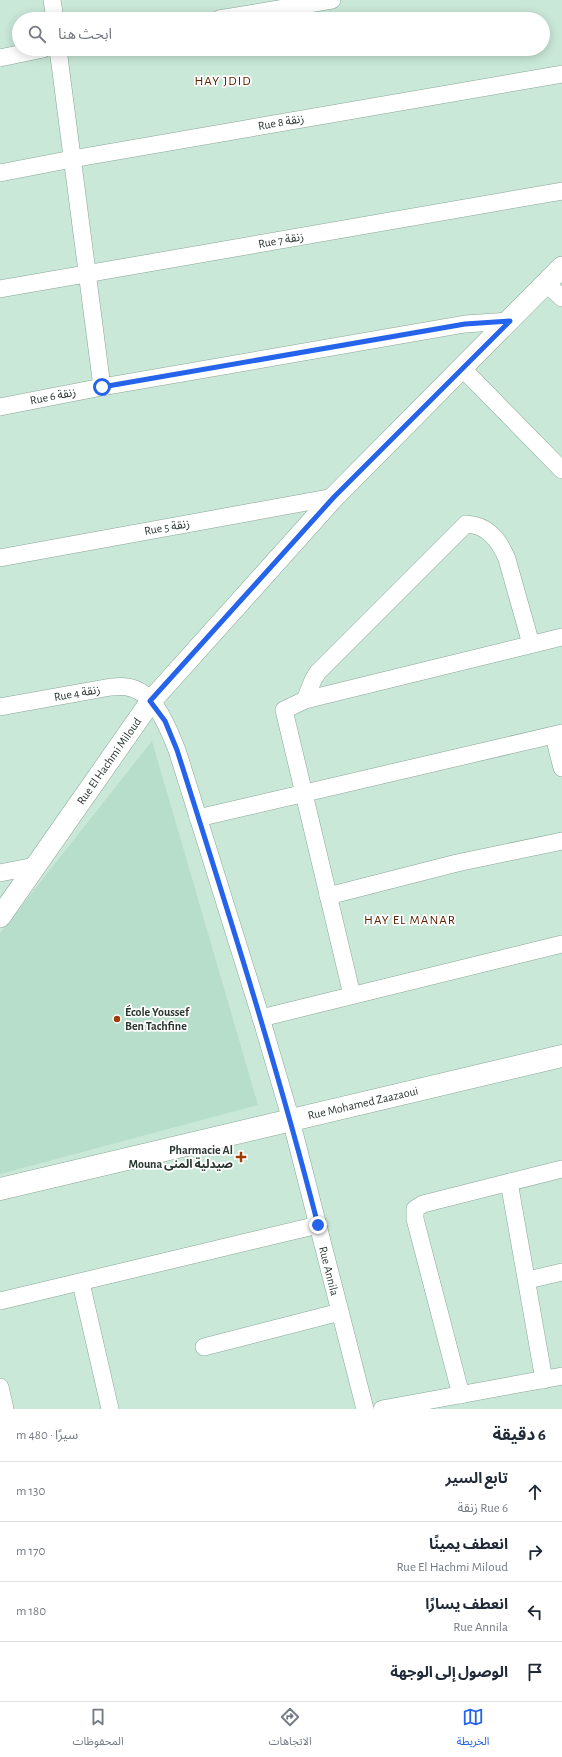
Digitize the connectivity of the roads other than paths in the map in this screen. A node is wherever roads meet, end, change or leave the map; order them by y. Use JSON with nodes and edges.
{"nodes":[{"id":1,"x":52,"y":0,"type":"edge"},
{"id":2,"x":332,"y":0,"type":"edge"},
{"id":3,"x":54,"y":12,"type":"edge"},
{"id":4,"x":261,"y":12,"type":"edge"},
{"id":5,"x":12,"y":55,"type":"edge"},
{"id":6,"x":59,"y":56,"type":"edge"},
{"id":7,"x":0,"y":58,"type":"edge"},
{"id":8,"x":562,"y":74,"type":"edge"},
{"id":9,"x":72,"y":159,"type":"junction"},
{"id":10,"x":0,"y":173,"type":"edge"},
{"id":11,"x":562,"y":191,"type":"edge"},
{"id":12,"x":562,"y":267,"type":"edge"},
{"id":13,"x":87,"y":274,"type":"junction"},
{"id":14,"x":546,"y":283,"type":"junction"},
{"id":15,"x":0,"y":289,"type":"edge"},
{"id":16,"x":562,"y":298,"type":"edge"},
{"id":17,"x":510,"y":321,"type":"junction"},
{"id":18,"x":462,"y":368,"type":"junction"},
{"id":19,"x":102,"y":387,"type":"junction"},
{"id":20,"x":0,"y":407,"type":"edge"},
{"id":21,"x":562,"y":470,"type":"edge"},
{"id":22,"x":334,"y":497,"type":"junction"},
{"id":23,"x":0,"y":558,"type":"edge"},
{"id":24,"x":562,"y":637,"type":"edge"},
{"id":25,"x":531,"y":644,"type":"junction"},
{"id":26,"x":305,"y":700,"type":"junction"},
{"id":27,"x":150,"y":701,"type":"junction"},
{"id":28,"x":0,"y":706,"type":"edge"},
{"id":29,"x":558,"y":734,"type":"edge"},
{"id":30,"x":562,"y":768,"type":"edge"},
{"id":31,"x":304,"y":794,"type":"junction"},
{"id":32,"x":198,"y":818,"type":"junction"},
{"id":33,"x":562,"y":841,"type":"edge"},
{"id":34,"x":35,"y":866,"type":"junction"},
{"id":35,"x":0,"y":873,"type":"edge"},
{"id":36,"x":328,"y":896,"type":"junction"},
{"id":37,"x":0,"y":917,"type":"edge"},
{"id":38,"x":562,"y":944,"type":"edge"},
{"id":39,"x":352,"y":995,"type":"junction"},
{"id":40,"x":261,"y":1018,"type":"junction"},
{"id":41,"x":562,"y":1056,"type":"edge"},
{"id":42,"x":291,"y":1120,"type":"junction"},
{"id":43,"x":562,"y":1170,"type":"edge"},
{"id":44,"x":509,"y":1182,"type":"junction"},
{"id":45,"x":0,"y":1189,"type":"edge"},
{"id":46,"x":318,"y":1225,"type":"junction"},
{"id":47,"x":562,"y":1272,"type":"edge"},
{"id":48,"x":528,"y":1280,"type":"junction"},
{"id":49,"x":81,"y":1283,"type":"junction"},
{"id":50,"x":0,"y":1301,"type":"edge"},
{"id":51,"x":340,"y":1312,"type":"junction"},
{"id":52,"x":204,"y":1347,"type":"dead end"},
{"id":53,"x":562,"y":1376,"type":"edge"},
{"id":54,"x":544,"y":1380,"type":"junction"},
{"id":55,"x":0,"y":1387,"type":"edge"},
{"id":56,"x":461,"y":1394,"type":"junction"},
{"id":57,"x":5,"y":1409,"type":"edge"},
{"id":58,"x":110,"y":1409,"type":"edge"},
{"id":59,"x":365,"y":1409,"type":"edge"},
{"id":60,"x":382,"y":1409,"type":"edge"}],
"edges":[{"from":1,"to":3,"type":"street"},
{"from":2,"to":4,"type":"street"},
{"from":5,"to":7,"type":"street"},
{"from":6,"to":9,"type":"street"},
{"from":8,"to":9,"type":"street","name":"Rue 8 زنقة"},
{"from":9,"to":10,"type":"street","name":"Rue 8 زنقة"},
{"from":9,"to":13,"type":"street"},
{"from":11,"to":13,"type":"street","name":"Rue 7 زنقة"},
{"from":12,"to":14,"type":"street","name":"Rue El Hachmi Miloud"},
{"from":13,"to":15,"type":"street","name":"Rue 7 زنقة"},
{"from":13,"to":19,"type":"street"},
{"from":14,"to":16,"type":"street"},
{"from":14,"to":17,"type":"street","name":"Rue El Hachmi Miloud"},
{"from":17,"to":18,"type":"street","name":"Rue El Hachmi Miloud"},
{"from":17,"to":19,"type":"street","name":"Rue 6 زنقة"},
{"from":18,"to":21,"type":"street"},
{"from":18,"to":22,"type":"street","name":"Rue El Hachmi Miloud"},
{"from":19,"to":20,"type":"street","name":"Rue 6 زنقة"},
{"from":22,"to":23,"type":"street","name":"Rue 5 زنقة"},
{"from":22,"to":27,"type":"street","name":"Rue El Hachmi Miloud"},
{"from":24,"to":25,"type":"street"},
{"from":25,"to":26,"type":"street"},
{"from":25,"to":26,"type":"street"},
{"from":26,"to":31,"type":"street"},
{"from":27,"to":28,"type":"street","name":"Rue 4 زنقة"},
{"from":27,"to":32,"type":"street","name":"Rue Annila"},
{"from":27,"to":34,"type":"street","name":"Rue El Hachmi Miloud"},
{"from":29,"to":30,"type":"street"},
{"from":29,"to":31,"type":"street"},
{"from":31,"to":32,"type":"street"},
{"from":31,"to":36,"type":"street"},
{"from":32,"to":40,"type":"street","name":"Rue Annila"},
{"from":33,"to":36,"type":"street"},
{"from":34,"to":35,"type":"street"},
{"from":34,"to":37,"type":"street","name":"Rue El Hachmi Miloud"},
{"from":36,"to":39,"type":"street"},
{"from":38,"to":39,"type":"street"},
{"from":39,"to":40,"type":"street"},
{"from":40,"to":42,"type":"street","name":"Rue Annila"},
{"from":41,"to":42,"type":"main road","name":"Rue Mohamed Zaazaoui"},
{"from":42,"to":45,"type":"main road","name":"Rue Mohamed Zaazaoui"},
{"from":42,"to":46,"type":"street","name":"Rue Annila"},
{"from":43,"to":44,"type":"street"},
{"from":44,"to":48,"type":"street"},
{"from":44,"to":56,"type":"street"},
{"from":46,"to":49,"type":"street"},
{"from":46,"to":51,"type":"street","name":"Rue Annila"},
{"from":47,"to":48,"type":"street"},
{"from":48,"to":54,"type":"street"},
{"from":49,"to":50,"type":"street"},
{"from":49,"to":58,"type":"street"},
{"from":51,"to":52,"type":"street"},
{"from":51,"to":59,"type":"street","name":"Rue Annila"},
{"from":53,"to":54,"type":"street"},
{"from":54,"to":56,"type":"street"},
{"from":55,"to":57,"type":"street"},
{"from":56,"to":60,"type":"street"}]}
